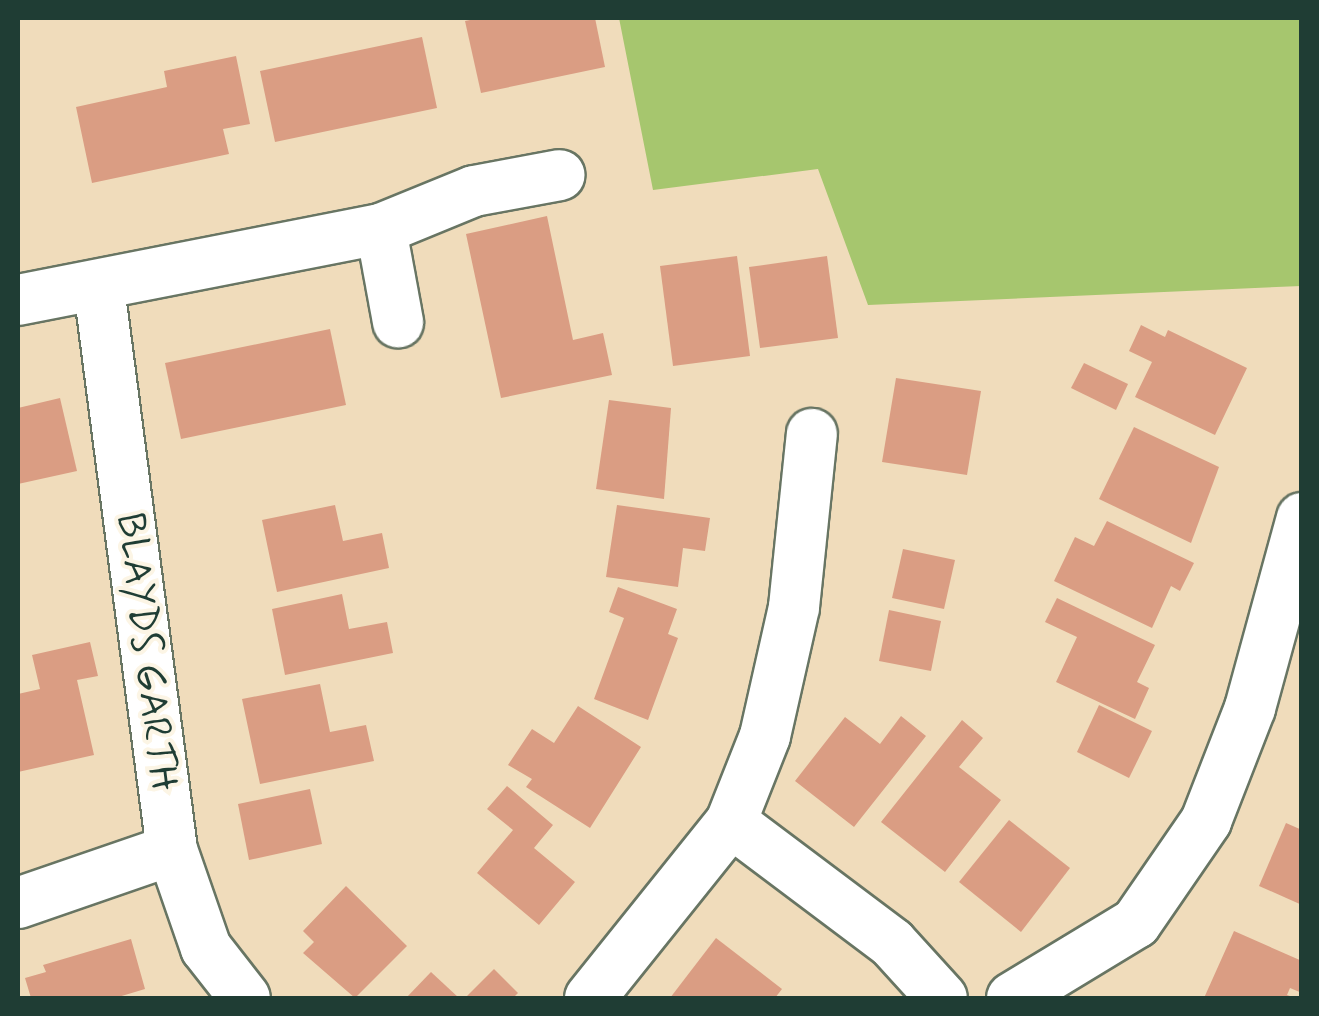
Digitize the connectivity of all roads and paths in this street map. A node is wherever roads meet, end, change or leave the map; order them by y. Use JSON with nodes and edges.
{"nodes":[{"id":1,"x":560,"y":175,"type":"dead end"},
{"id":2,"x":381,"y":229,"type":"junction"},
{"id":3,"x":100,"y":288,"type":"junction"},
{"id":4,"x":18,"y":300,"type":"edge"},
{"id":5,"x":398,"y":322,"type":"dead end"},
{"id":6,"x":812,"y":434,"type":"dead end"},
{"id":7,"x":1302,"y":518,"type":"edge"},
{"id":8,"x":730,"y":822,"type":"junction"},
{"id":9,"x":172,"y":850,"type":"junction"},
{"id":10,"x":18,"y":903,"type":"edge"},
{"id":11,"x":245,"y":998,"type":"edge"},
{"id":12,"x":590,"y":998,"type":"edge"},
{"id":13,"x":942,"y":998,"type":"edge"},
{"id":14,"x":1012,"y":998,"type":"edge"}],
"edges":[{"from":1,"to":2,"type":"street"},
{"from":2,"to":3,"type":"street"},
{"from":2,"to":5,"type":"street"},
{"from":3,"to":4,"type":"street"},
{"from":3,"to":9,"type":"street","name":"BLAYDS GARTH"},
{"from":6,"to":8,"type":"street"},
{"from":7,"to":14,"type":"street"},
{"from":8,"to":12,"type":"street"},
{"from":8,"to":13,"type":"street"},
{"from":9,"to":10,"type":"street"},
{"from":9,"to":11,"type":"street","name":"BLAYDS GARTH"}]}
